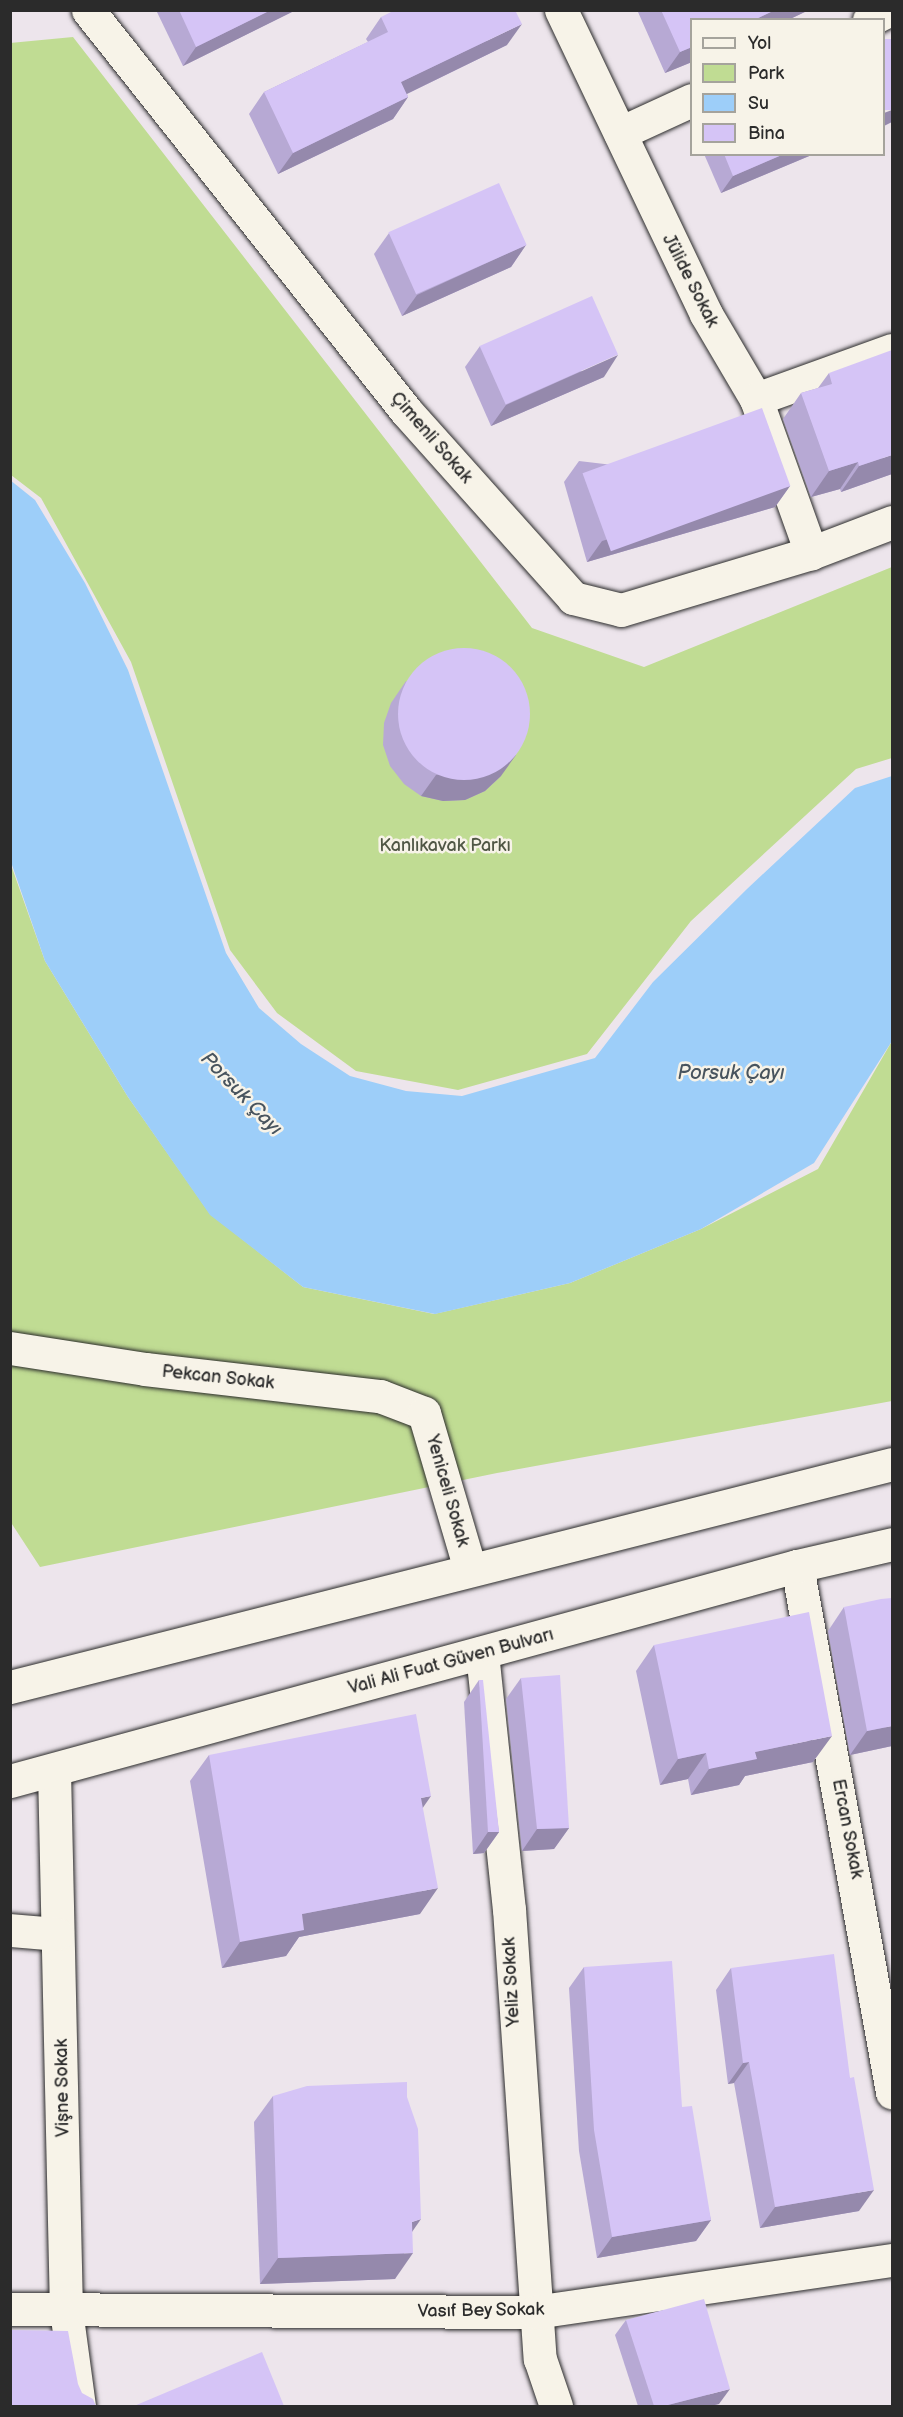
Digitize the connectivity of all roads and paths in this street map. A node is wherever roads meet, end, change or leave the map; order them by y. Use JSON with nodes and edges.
{"nodes":[{"id":1,"x":88,"y":10,"type":"edge"},
{"id":2,"x":561,"y":10,"type":"edge"},
{"id":3,"x":889,"y":10,"type":"edge"},
{"id":4,"x":873,"y":18,"type":"edge"},
{"id":5,"x":690,"y":101,"type":"edge"},
{"id":6,"x":620,"y":132,"type":"junction"},
{"id":7,"x":892,"y":350,"type":"edge"},
{"id":8,"x":756,"y":399,"type":"junction"},
{"id":9,"x":892,"y":522,"type":"edge"},
{"id":10,"x":812,"y":553,"type":"junction"},
{"id":11,"x":10,"y":1348,"type":"edge"},
{"id":12,"x":424,"y":1413,"type":"joint"},
{"id":13,"x":892,"y":1464,"type":"edge"},
{"id":14,"x":892,"y":1544,"type":"edge"},
{"id":15,"x":797,"y":1566,"type":"junction"},
{"id":16,"x":471,"y":1569,"type":"junction"},
{"id":17,"x":482,"y":1653,"type":"junction"},
{"id":18,"x":10,"y":1687,"type":"edge"},
{"id":19,"x":54,"y":1770,"type":"junction"},
{"id":20,"x":10,"y":1781,"type":"edge"},
{"id":21,"x":10,"y":1930,"type":"edge"},
{"id":22,"x":57,"y":1934,"type":"junction"},
{"id":23,"x":892,"y":2092,"type":"edge"},
{"id":24,"x":892,"y":2260,"type":"edge"},
{"id":25,"x":10,"y":2309,"type":"edge"},
{"id":26,"x":66,"y":2310,"type":"junction"},
{"id":27,"x":535,"y":2312,"type":"junction"},
{"id":28,"x":79,"y":2406,"type":"edge"},
{"id":29,"x":556,"y":2406,"type":"edge"}],
"edges":[{"from":1,"to":10,"type":"street","name":"Çimenli Sokak"},
{"from":2,"to":6,"type":"street","name":"Jülide Sokak"},
{"from":3,"to":4,"type":"street"},
{"from":5,"to":6,"type":"street"},
{"from":6,"to":8,"type":"street","name":"Jülide Sokak"},
{"from":7,"to":8,"type":"street"},
{"from":8,"to":10,"type":"street","name":"Jülide Sokak"},
{"from":9,"to":10,"type":"street","name":"Çimenli Sokak"},
{"from":11,"to":12,"type":"street","name":"Pekcan Sokak"},
{"from":12,"to":16,"type":"street","name":"Yeniceli Sokak"},
{"from":13,"to":16,"type":"street"},
{"from":14,"to":15,"type":"street","name":"Vali Ali Fuat Güven Bulvarı"},
{"from":15,"to":17,"type":"street","name":"Vali Ali Fuat Güven Bulvarı"},
{"from":15,"to":23,"type":"street","name":"Ercan Sokak"},
{"from":16,"to":18,"type":"street"},
{"from":17,"to":19,"type":"street","name":"Vali Ali Fuat Güven Bulvarı"},
{"from":17,"to":27,"type":"street","name":"Yeliz Sokak"},
{"from":19,"to":20,"type":"street","name":"Vali Ali Fuat Güven Bulvarı"},
{"from":19,"to":22,"type":"street","name":"Vişne Sokak"},
{"from":21,"to":22,"type":"street"},
{"from":22,"to":26,"type":"street","name":"Vişne Sokak"},
{"from":24,"to":27,"type":"street","name":"Vasıf Bey Sokak"},
{"from":25,"to":26,"type":"street","name":"Vasıf Bey Sokak"},
{"from":26,"to":27,"type":"street","name":"Vasıf Bey Sokak"},
{"from":26,"to":28,"type":"street","name":"Vişne Sokak"},
{"from":27,"to":29,"type":"street","name":"Yeliz Sokak"}]}
